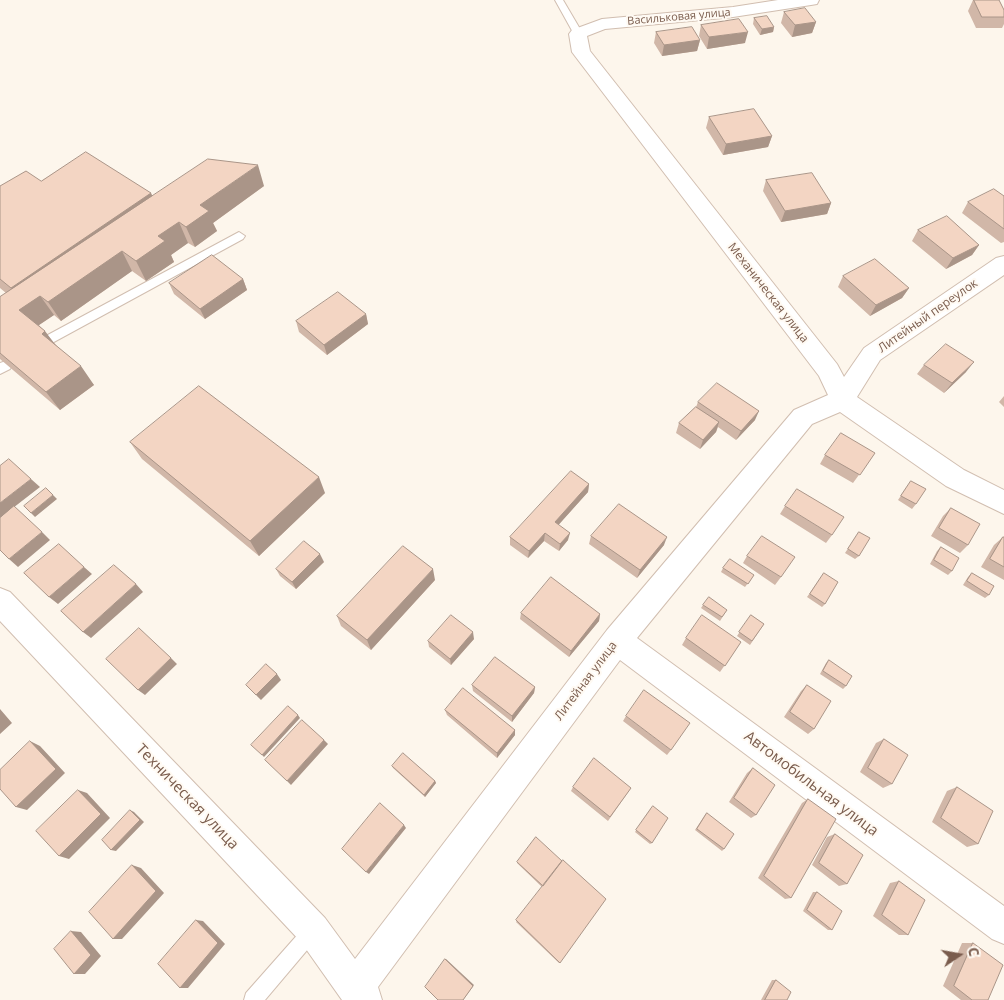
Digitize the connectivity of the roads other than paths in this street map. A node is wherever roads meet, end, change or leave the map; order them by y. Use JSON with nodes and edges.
{"nodes":[{"id":1,"x":559,"y":0,"type":"edge"},
{"id":2,"x":811,"y":0,"type":"edge"},
{"id":3,"x":578,"y":34,"type":"junction"},
{"id":4,"x":239,"y":236,"type":"dead end"},
{"id":5,"x":1004,"y":264,"type":"edge"},
{"id":6,"x":48,"y":340,"type":"edge"},
{"id":7,"x":842,"y":400,"type":"junction"},
{"id":8,"x":1004,"y":503,"type":"edge"},
{"id":9,"x":0,"y":601,"type":"edge"},
{"id":10,"x":617,"y":640,"type":"junction"},
{"id":11,"x":1004,"y":927,"type":"edge"},
{"id":12,"x":313,"y":930,"type":"junction"},
{"id":13,"x":360,"y":994,"type":"edge"},
{"id":14,"x":253,"y":1000,"type":"edge"}],
"edges":[{"from":1,"to":3,"type":"lane"},
{"from":2,"to":3,"type":"street","name":"Васильковая улица"},
{"from":3,"to":7,"type":"street","name":"Механическая улица"},
{"from":4,"to":6,"type":"lane"},
{"from":5,"to":7,"type":"street","name":"Литейный переулок"},
{"from":7,"to":8,"type":"street"},
{"from":7,"to":10,"type":"street","name":"Литейная улица"},
{"from":9,"to":12,"type":"street","name":"Техническая улица"},
{"from":10,"to":11,"type":"street","name":"Автомобильная улица"},
{"from":10,"to":13,"type":"street","name":"Литейная улица"},
{"from":12,"to":13,"type":"street","name":"Техническая улица"},
{"from":12,"to":14,"type":"lane"}]}
